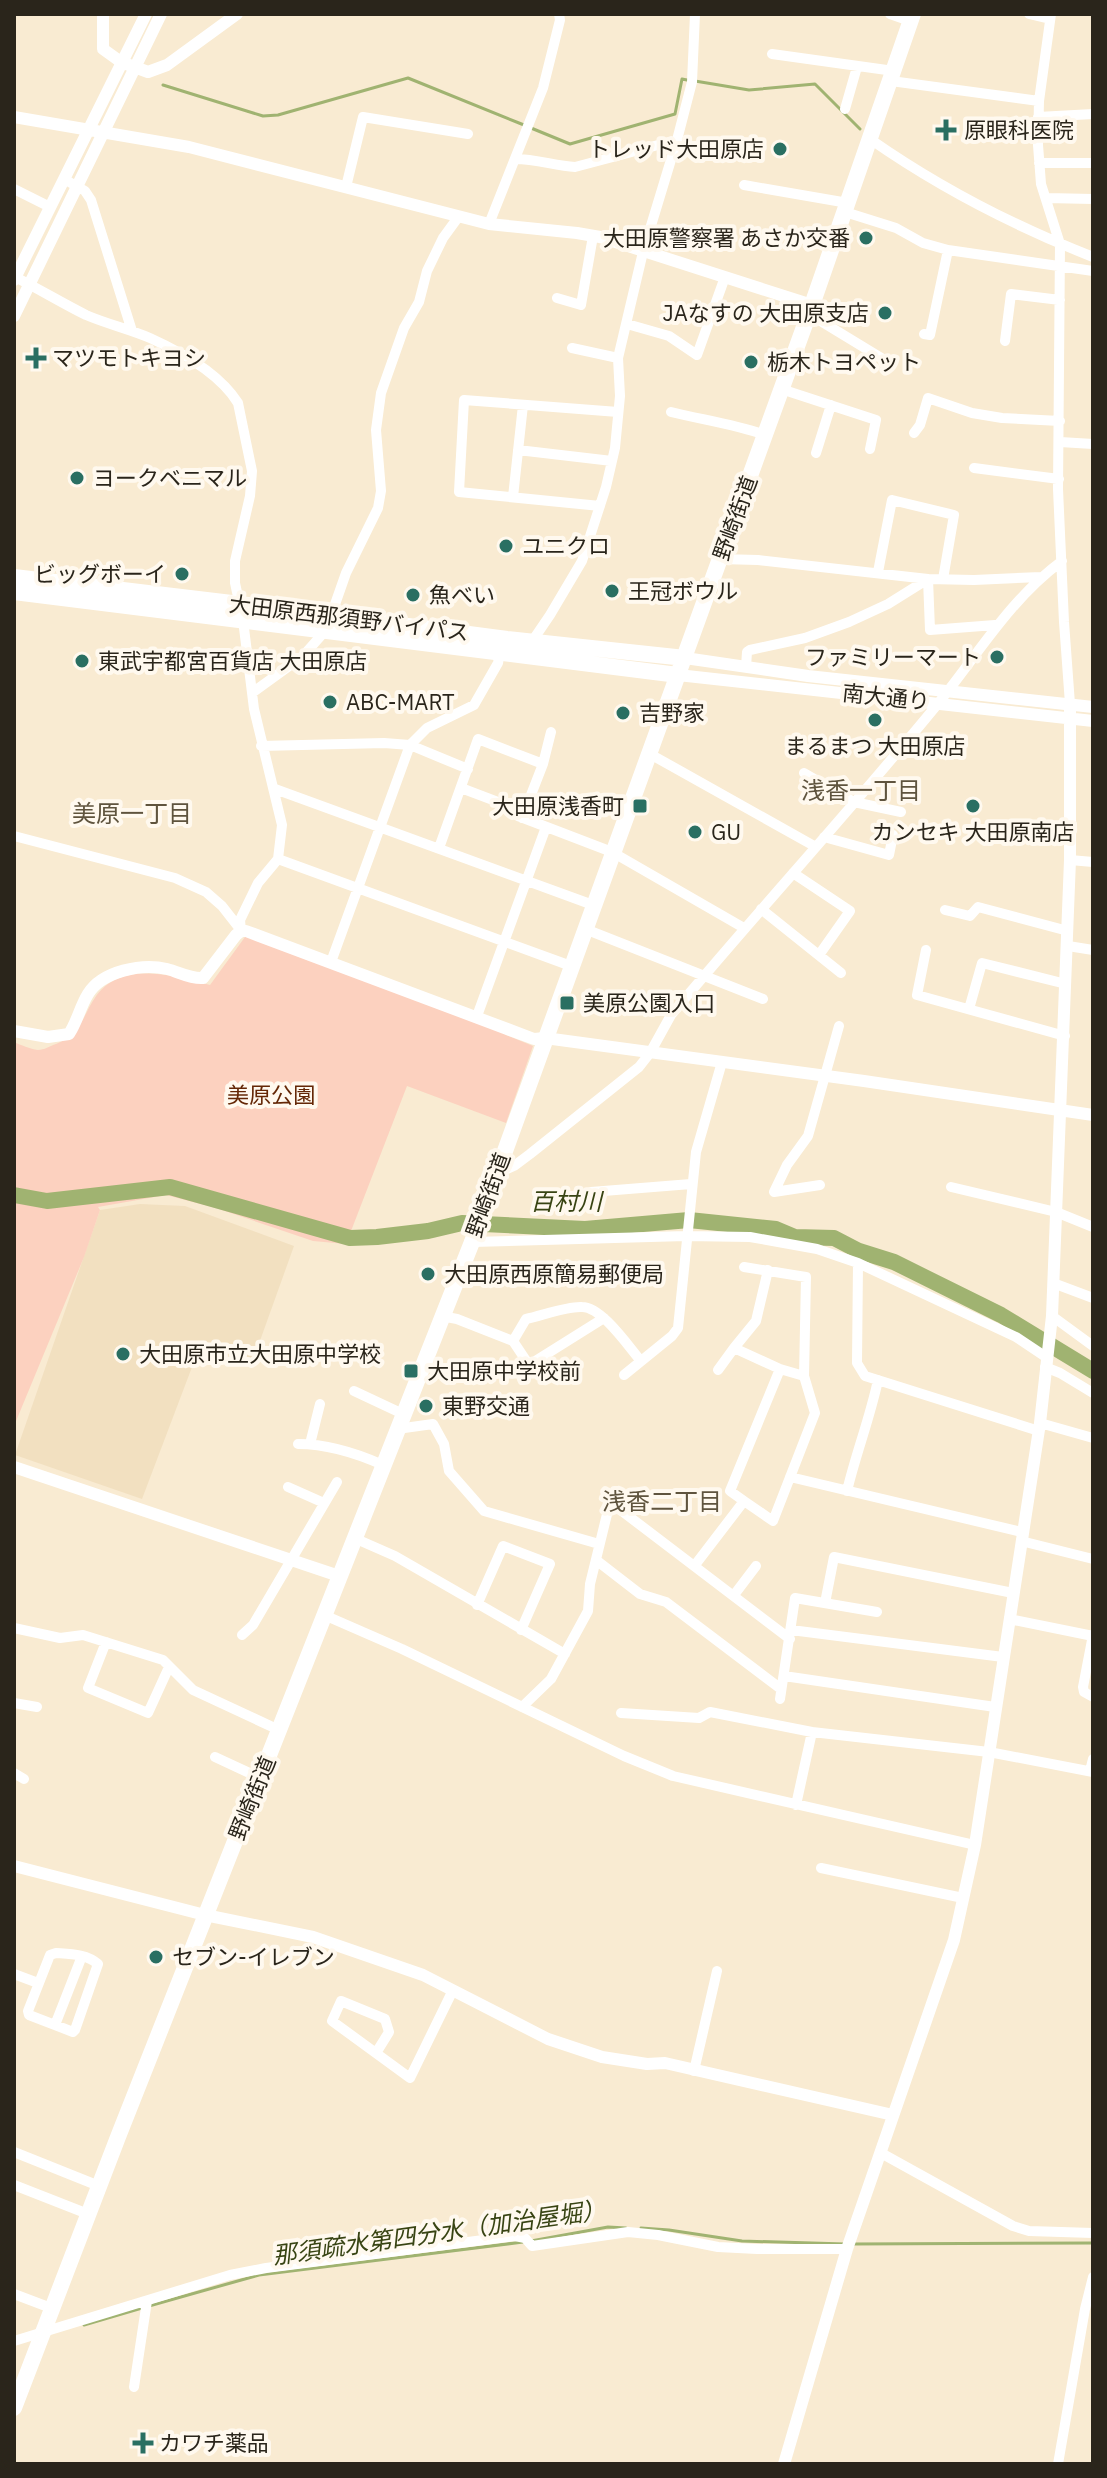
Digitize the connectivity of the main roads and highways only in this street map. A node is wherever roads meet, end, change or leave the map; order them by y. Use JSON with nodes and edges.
{"nodes":[{"id":1,"x":911,"y":18,"type":"edge"},
{"id":2,"x":14,"y":577,"type":"edge"},
{"id":3,"x":14,"y":592,"type":"edge"},
{"id":4,"x":242,"y":612,"type":"junction"},
{"id":5,"x":328,"y":623,"type":"junction"},
{"id":6,"x":685,"y":658,"type":"junction"},
{"id":7,"x":678,"y":675,"type":"junction"},
{"id":8,"x":14,"y":2408,"type":"edge"}],
"edges":[{"from":1,"to":6,"type":"highway","name":"野崎街道"},
{"from":2,"to":4,"type":"highway","name":"大田原西那須野バイパス"},
{"from":3,"to":4,"type":"highway","name":"大田原西那須野バイパス"},
{"from":4,"to":5,"type":"highway","name":"大田原西那須野バイパス"},
{"from":5,"to":6,"type":"highway","name":"大田原西那須野バイパス"},
{"from":5,"to":7,"type":"highway","name":"大田原西那須野バイパス"},
{"from":6,"to":7,"type":"highway","name":"野崎街道"},
{"from":7,"to":8,"type":"highway","name":"野崎街道"}]}
